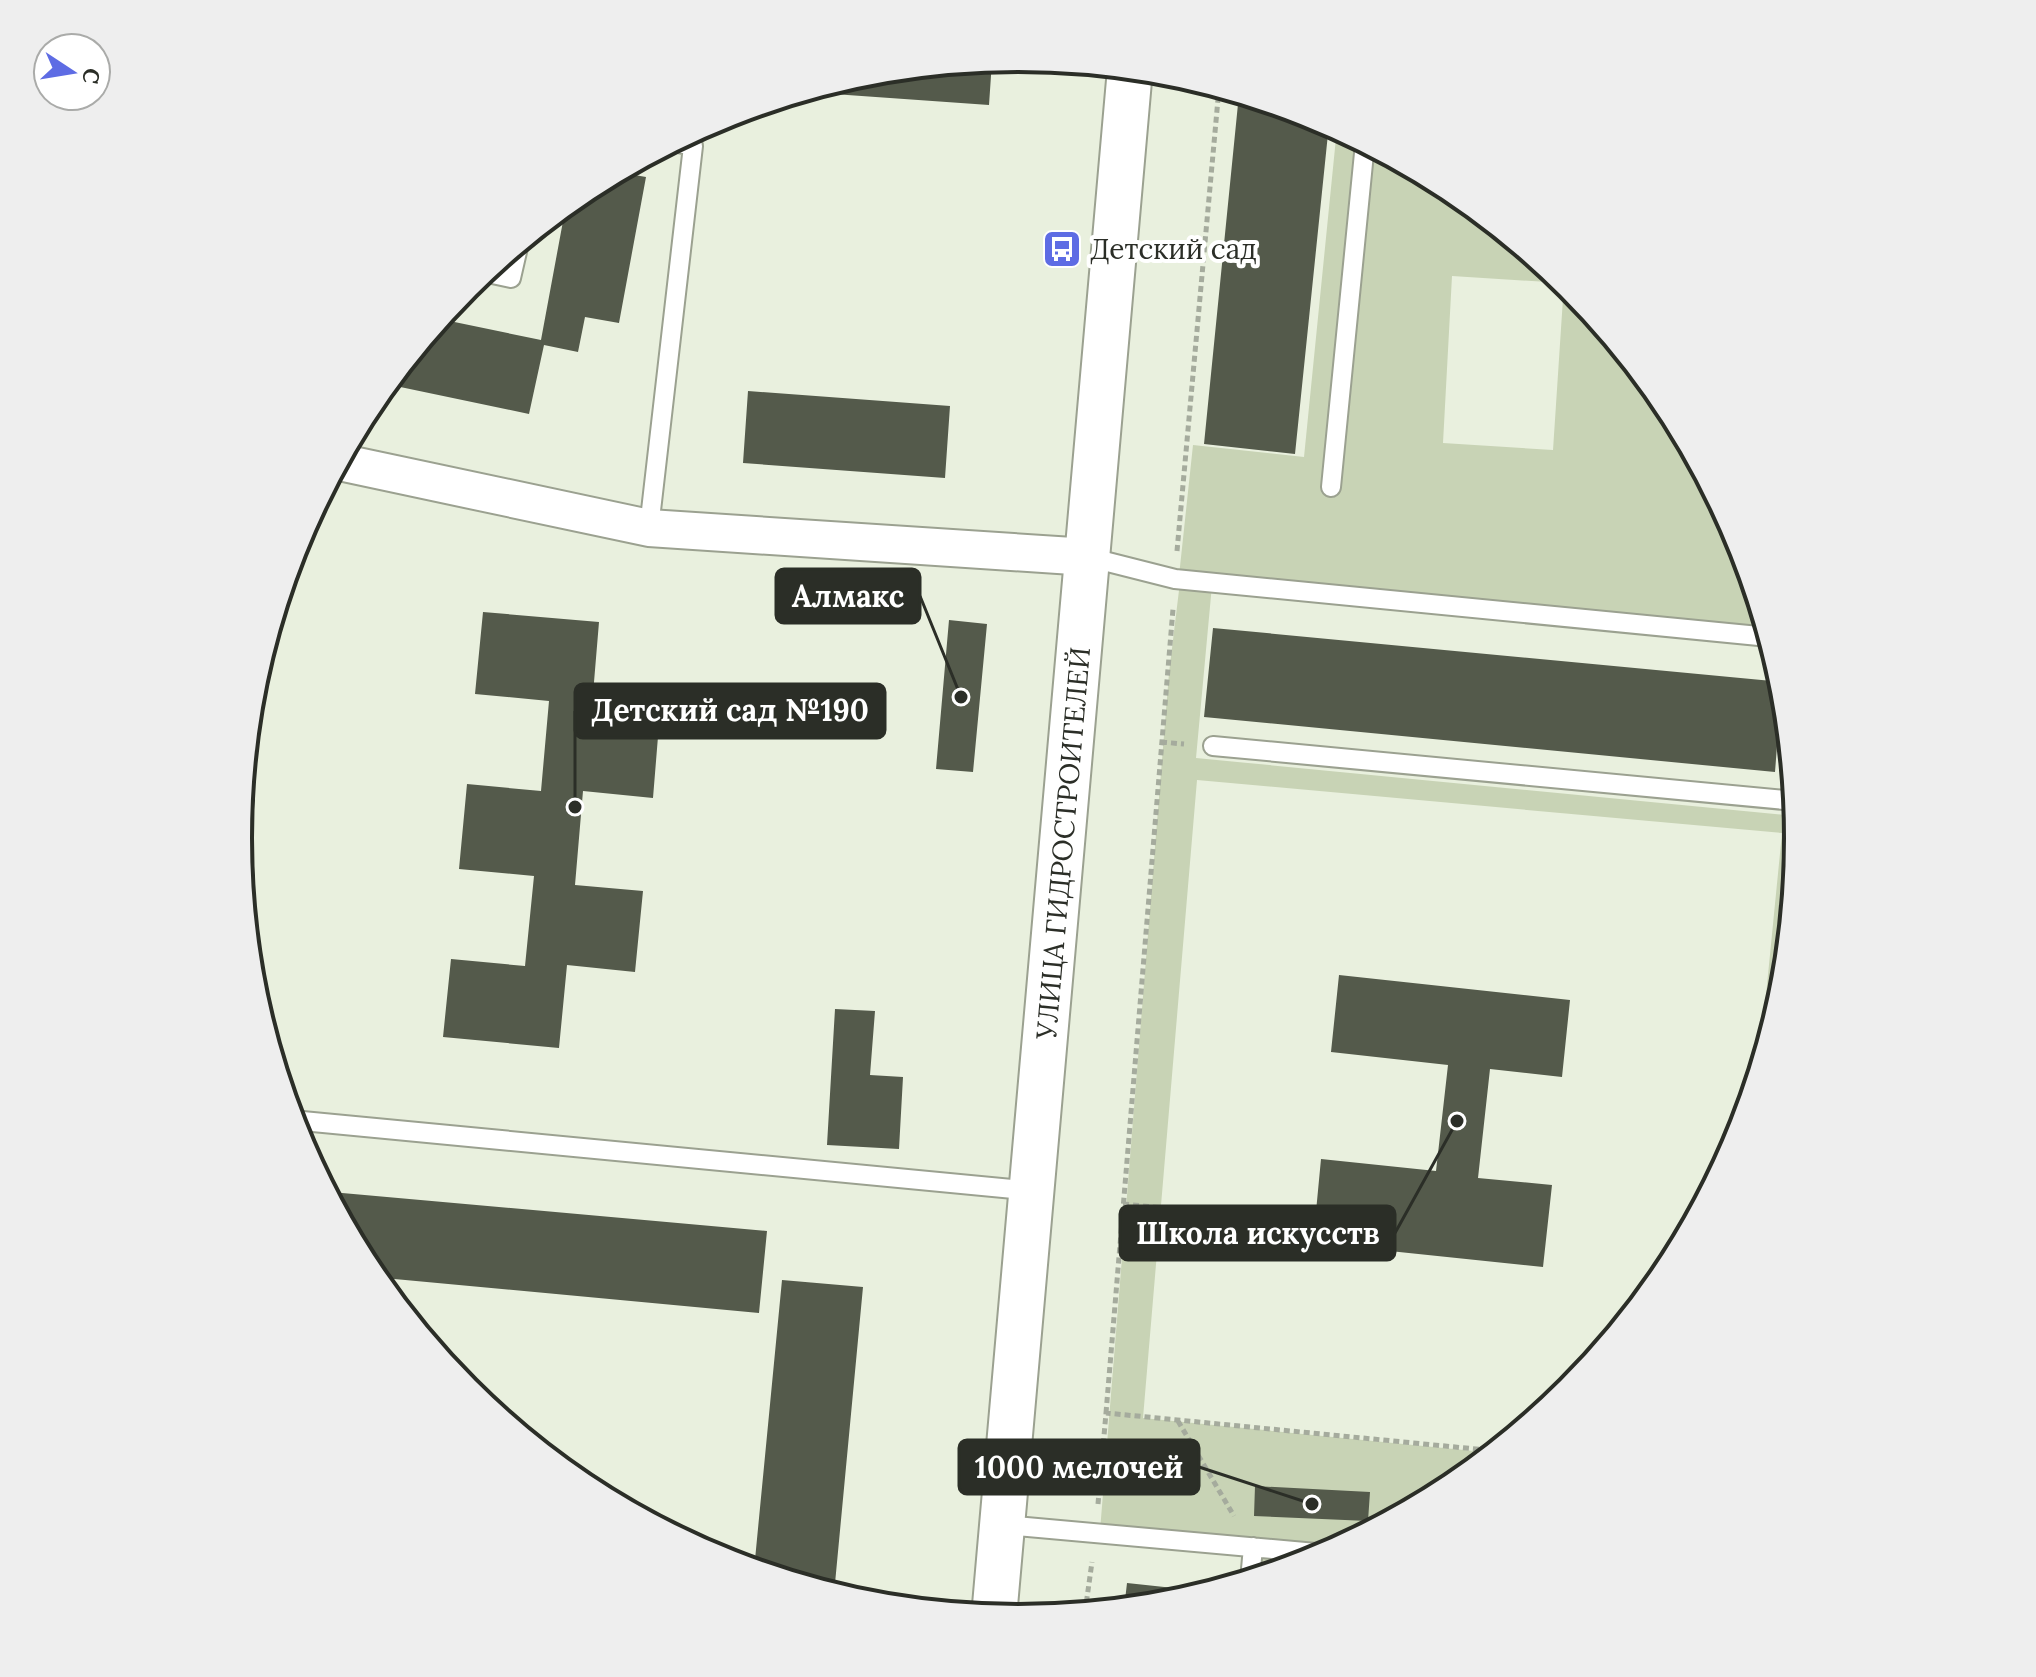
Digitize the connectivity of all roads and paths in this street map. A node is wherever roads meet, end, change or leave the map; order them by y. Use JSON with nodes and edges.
{"nodes":[{"id":1,"x":1129,"y":81,"type":"edge"},
{"id":2,"x":1218,"y":99,"type":"edge"},
{"id":3,"x":691,"y":146,"type":"edge"},
{"id":4,"x":1364,"y":155,"type":"edge"},
{"id":5,"x":515,"y":260,"type":"edge"},
{"id":6,"x":499,"y":275,"type":"edge"},
{"id":7,"x":349,"y":464,"type":"edge"},
{"id":8,"x":1331,"y":487,"type":"dead end"},
{"id":9,"x":649,"y":528,"type":"junction"},
{"id":10,"x":1088,"y":557,"type":"junction"},
{"id":11,"x":1175,"y":579,"type":"junction"},
{"id":12,"x":1757,"y":636,"type":"edge"},
{"id":13,"x":1213,"y":746,"type":"dead end"},
{"id":14,"x":1783,"y":800,"type":"edge"},
{"id":15,"x":306,"y":1121,"type":"edge"},
{"id":16,"x":1033,"y":1191,"type":"junction"},
{"id":17,"x":1123,"y":1204,"type":"junction"},
{"id":18,"x":1164,"y":1208,"type":"dead end"},
{"id":19,"x":1106,"y":1413,"type":"junction"},
{"id":20,"x":1177,"y":1420,"type":"junction"},
{"id":21,"x":1481,"y":1450,"type":"edge"},
{"id":22,"x":1004,"y":1525,"type":"junction"},
{"id":23,"x":1096,"y":1533,"type":"junction"},
{"id":24,"x":1253,"y":1547,"type":"junction"},
{"id":25,"x":1299,"y":1551,"type":"edge"},
{"id":26,"x":1251,"y":1568,"type":"edge"},
{"id":27,"x":1087,"y":1601,"type":"edge"},
{"id":28,"x":995,"y":1604,"type":"edge"}],
"edges":[{"from":1,"to":10,"type":"street","name":"УЛИЦА ГИДРОСТРОИТЕЛЕЙ"},
{"from":2,"to":11,"type":"path"},
{"from":3,"to":9,"type":"lane"},
{"from":4,"to":8,"type":"lane"},
{"from":5,"to":6,"type":"lane"},
{"from":7,"to":9,"type":"street"},
{"from":9,"to":10,"type":"street"},
{"from":10,"to":11,"type":"lane"},
{"from":10,"to":16,"type":"street","name":"УЛИЦА ГИДРОСТРОИТЕЛЕЙ"},
{"from":11,"to":12,"type":"lane"},
{"from":11,"to":17,"type":"path"},
{"from":13,"to":14,"type":"lane"},
{"from":15,"to":16,"type":"lane"},
{"from":16,"to":22,"type":"street","name":"УЛИЦА ГИДРОСТРОИТЕЛЕЙ"},
{"from":17,"to":18,"type":"path"},
{"from":17,"to":19,"type":"path"},
{"from":19,"to":20,"type":"path"},
{"from":19,"to":23,"type":"path"},
{"from":20,"to":21,"type":"path"},
{"from":20,"to":24,"type":"path"},
{"from":22,"to":23,"type":"lane"},
{"from":22,"to":28,"type":"street","name":"УЛИЦА ГИДРОСТРОИТЕЛЕЙ"},
{"from":23,"to":24,"type":"lane"},
{"from":23,"to":27,"type":"path"},
{"from":24,"to":25,"type":"lane"},
{"from":24,"to":26,"type":"lane"}]}
